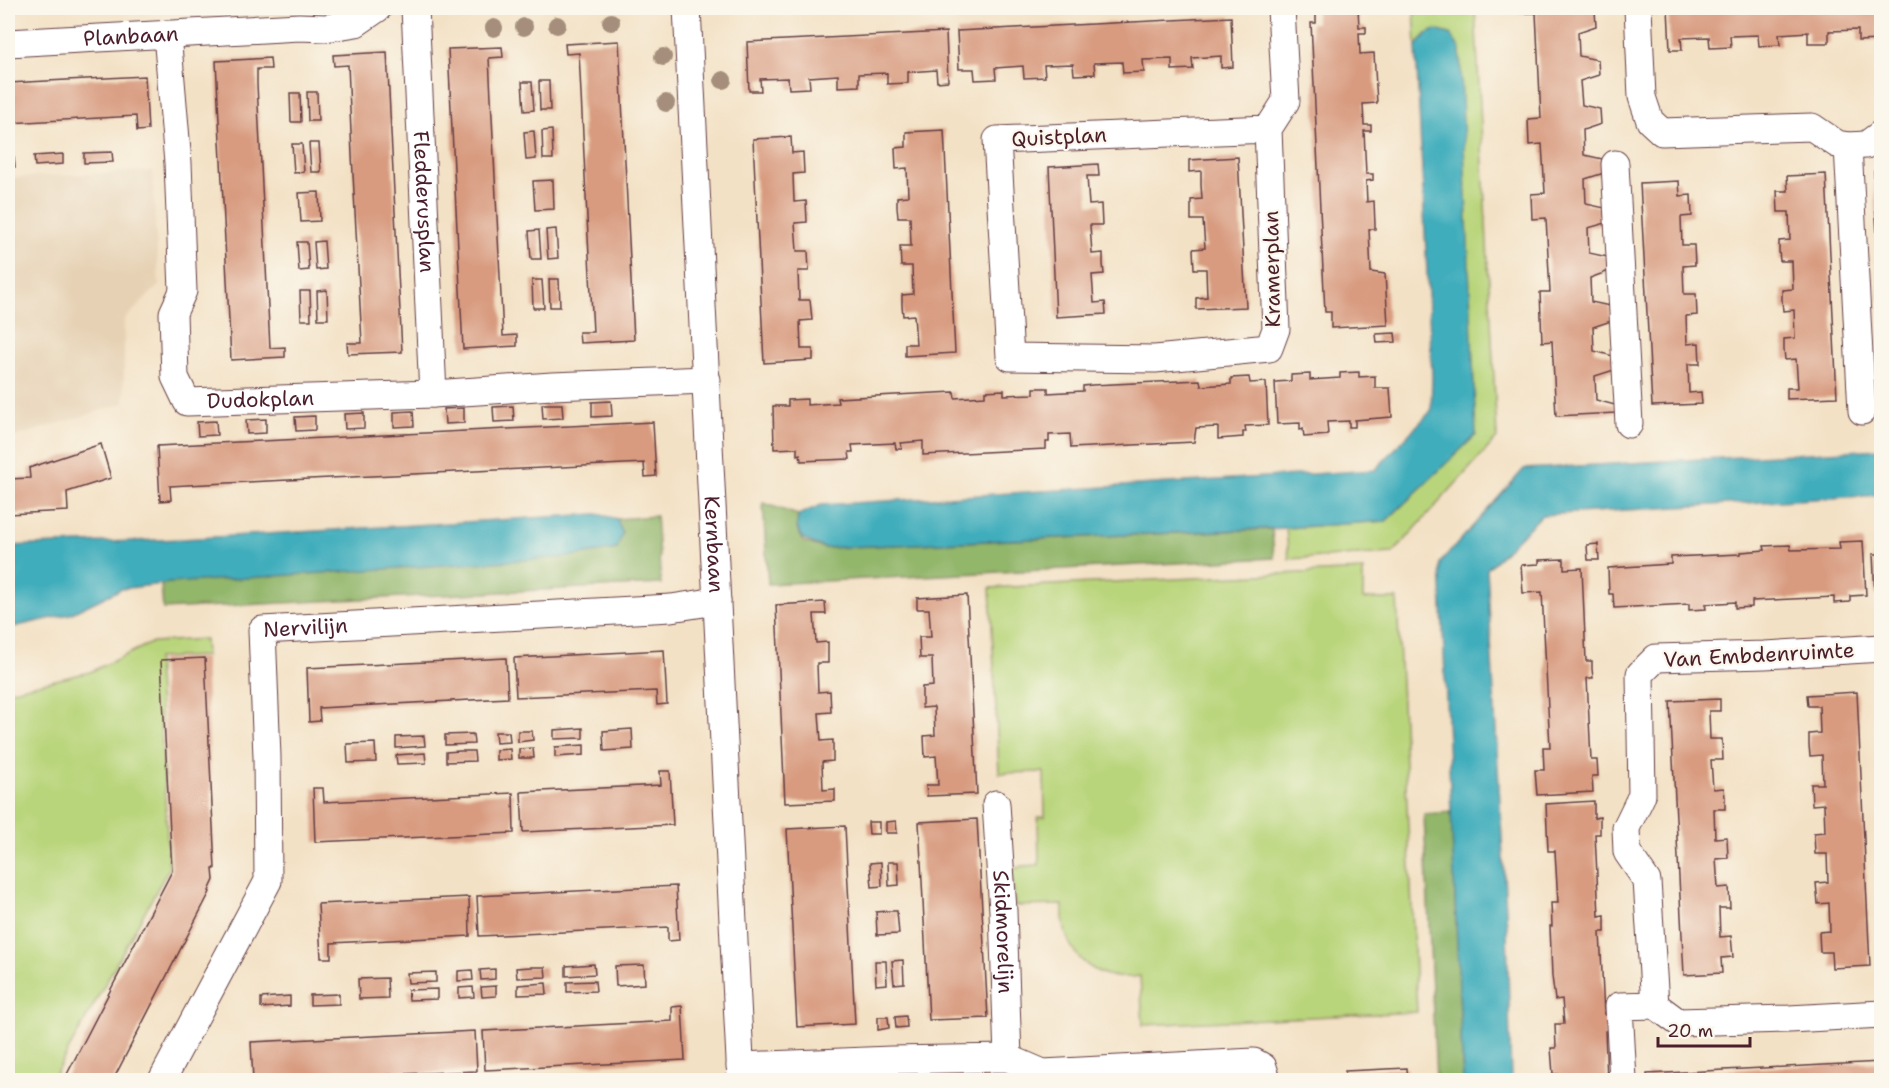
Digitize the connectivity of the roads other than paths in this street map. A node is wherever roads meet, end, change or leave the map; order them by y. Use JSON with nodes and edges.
{"nodes":[{"id":1,"x":378,"y":8,"type":"edge"},
{"id":2,"x":415,"y":8,"type":"edge"},
{"id":3,"x":687,"y":8,"type":"edge"},
{"id":4,"x":1281,"y":8,"type":"edge"},
{"id":5,"x":1638,"y":8,"type":"edge"},
{"id":6,"x":324,"y":18,"type":"edge"},
{"id":7,"x":167,"y":34,"type":"junction"},
{"id":8,"x":8,"y":44,"type":"edge"},
{"id":9,"x":1268,"y":129,"type":"junction"},
{"id":10,"x":1881,"y":133,"type":"edge"},
{"id":11,"x":1848,"y":146,"type":"junction"},
{"id":12,"x":1616,"y":165,"type":"dead end"},
{"id":13,"x":1010,"y":357,"type":"joint"},
{"id":14,"x":707,"y":381,"type":"junction"},
{"id":15,"x":433,"y":394,"type":"junction"},
{"id":16,"x":1862,"y":411,"type":"dead end"},
{"id":17,"x":1629,"y":424,"type":"dead end"},
{"id":18,"x":717,"y":601,"type":"junction"},
{"id":19,"x":1881,"y":648,"type":"edge"},
{"id":20,"x":996,"y":804,"type":"dead end"},
{"id":21,"x":1655,"y":1005,"type":"junction"},
{"id":22,"x":1881,"y":1014,"type":"edge"},
{"id":23,"x":1008,"y":1058,"type":"junction"},
{"id":24,"x":740,"y":1073,"type":"edge"},
{"id":25,"x":162,"y":1080,"type":"edge"},
{"id":26,"x":1268,"y":1080,"type":"edge"},
{"id":27,"x":1623,"y":1080,"type":"edge"}],
"edges":[{"from":1,"to":6,"type":"street","name":"Planbaan"},
{"from":2,"to":15,"type":"street","name":"Fledderusplan"},
{"from":3,"to":14,"type":"street","name":"Kernbaan"},
{"from":4,"to":9,"type":"street"},
{"from":5,"to":11,"type":"street"},
{"from":6,"to":7,"type":"street","name":"Planbaan"},
{"from":7,"to":8,"type":"street","name":"Planbaan"},
{"from":7,"to":15,"type":"street","name":"Dudokplan"},
{"from":9,"to":13,"type":"street","name":"Kramerplan"},
{"from":9,"to":13,"type":"street","name":"Quistplan"},
{"from":10,"to":11,"type":"street"},
{"from":11,"to":16,"type":"street"},
{"from":12,"to":17,"type":"street"},
{"from":14,"to":15,"type":"street","name":"Dudokplan"},
{"from":14,"to":18,"type":"street","name":"Kernbaan"},
{"from":18,"to":24,"type":"street","name":"Kernbaan"},
{"from":18,"to":25,"type":"street","name":"Nervilijn"},
{"from":19,"to":21,"type":"street","name":"Van Embdenruimte"},
{"from":20,"to":23,"type":"street","name":"Skidmorelijn"},
{"from":21,"to":22,"type":"street"},
{"from":21,"to":27,"type":"street"},
{"from":23,"to":24,"type":"street"},
{"from":23,"to":26,"type":"street"}]}
